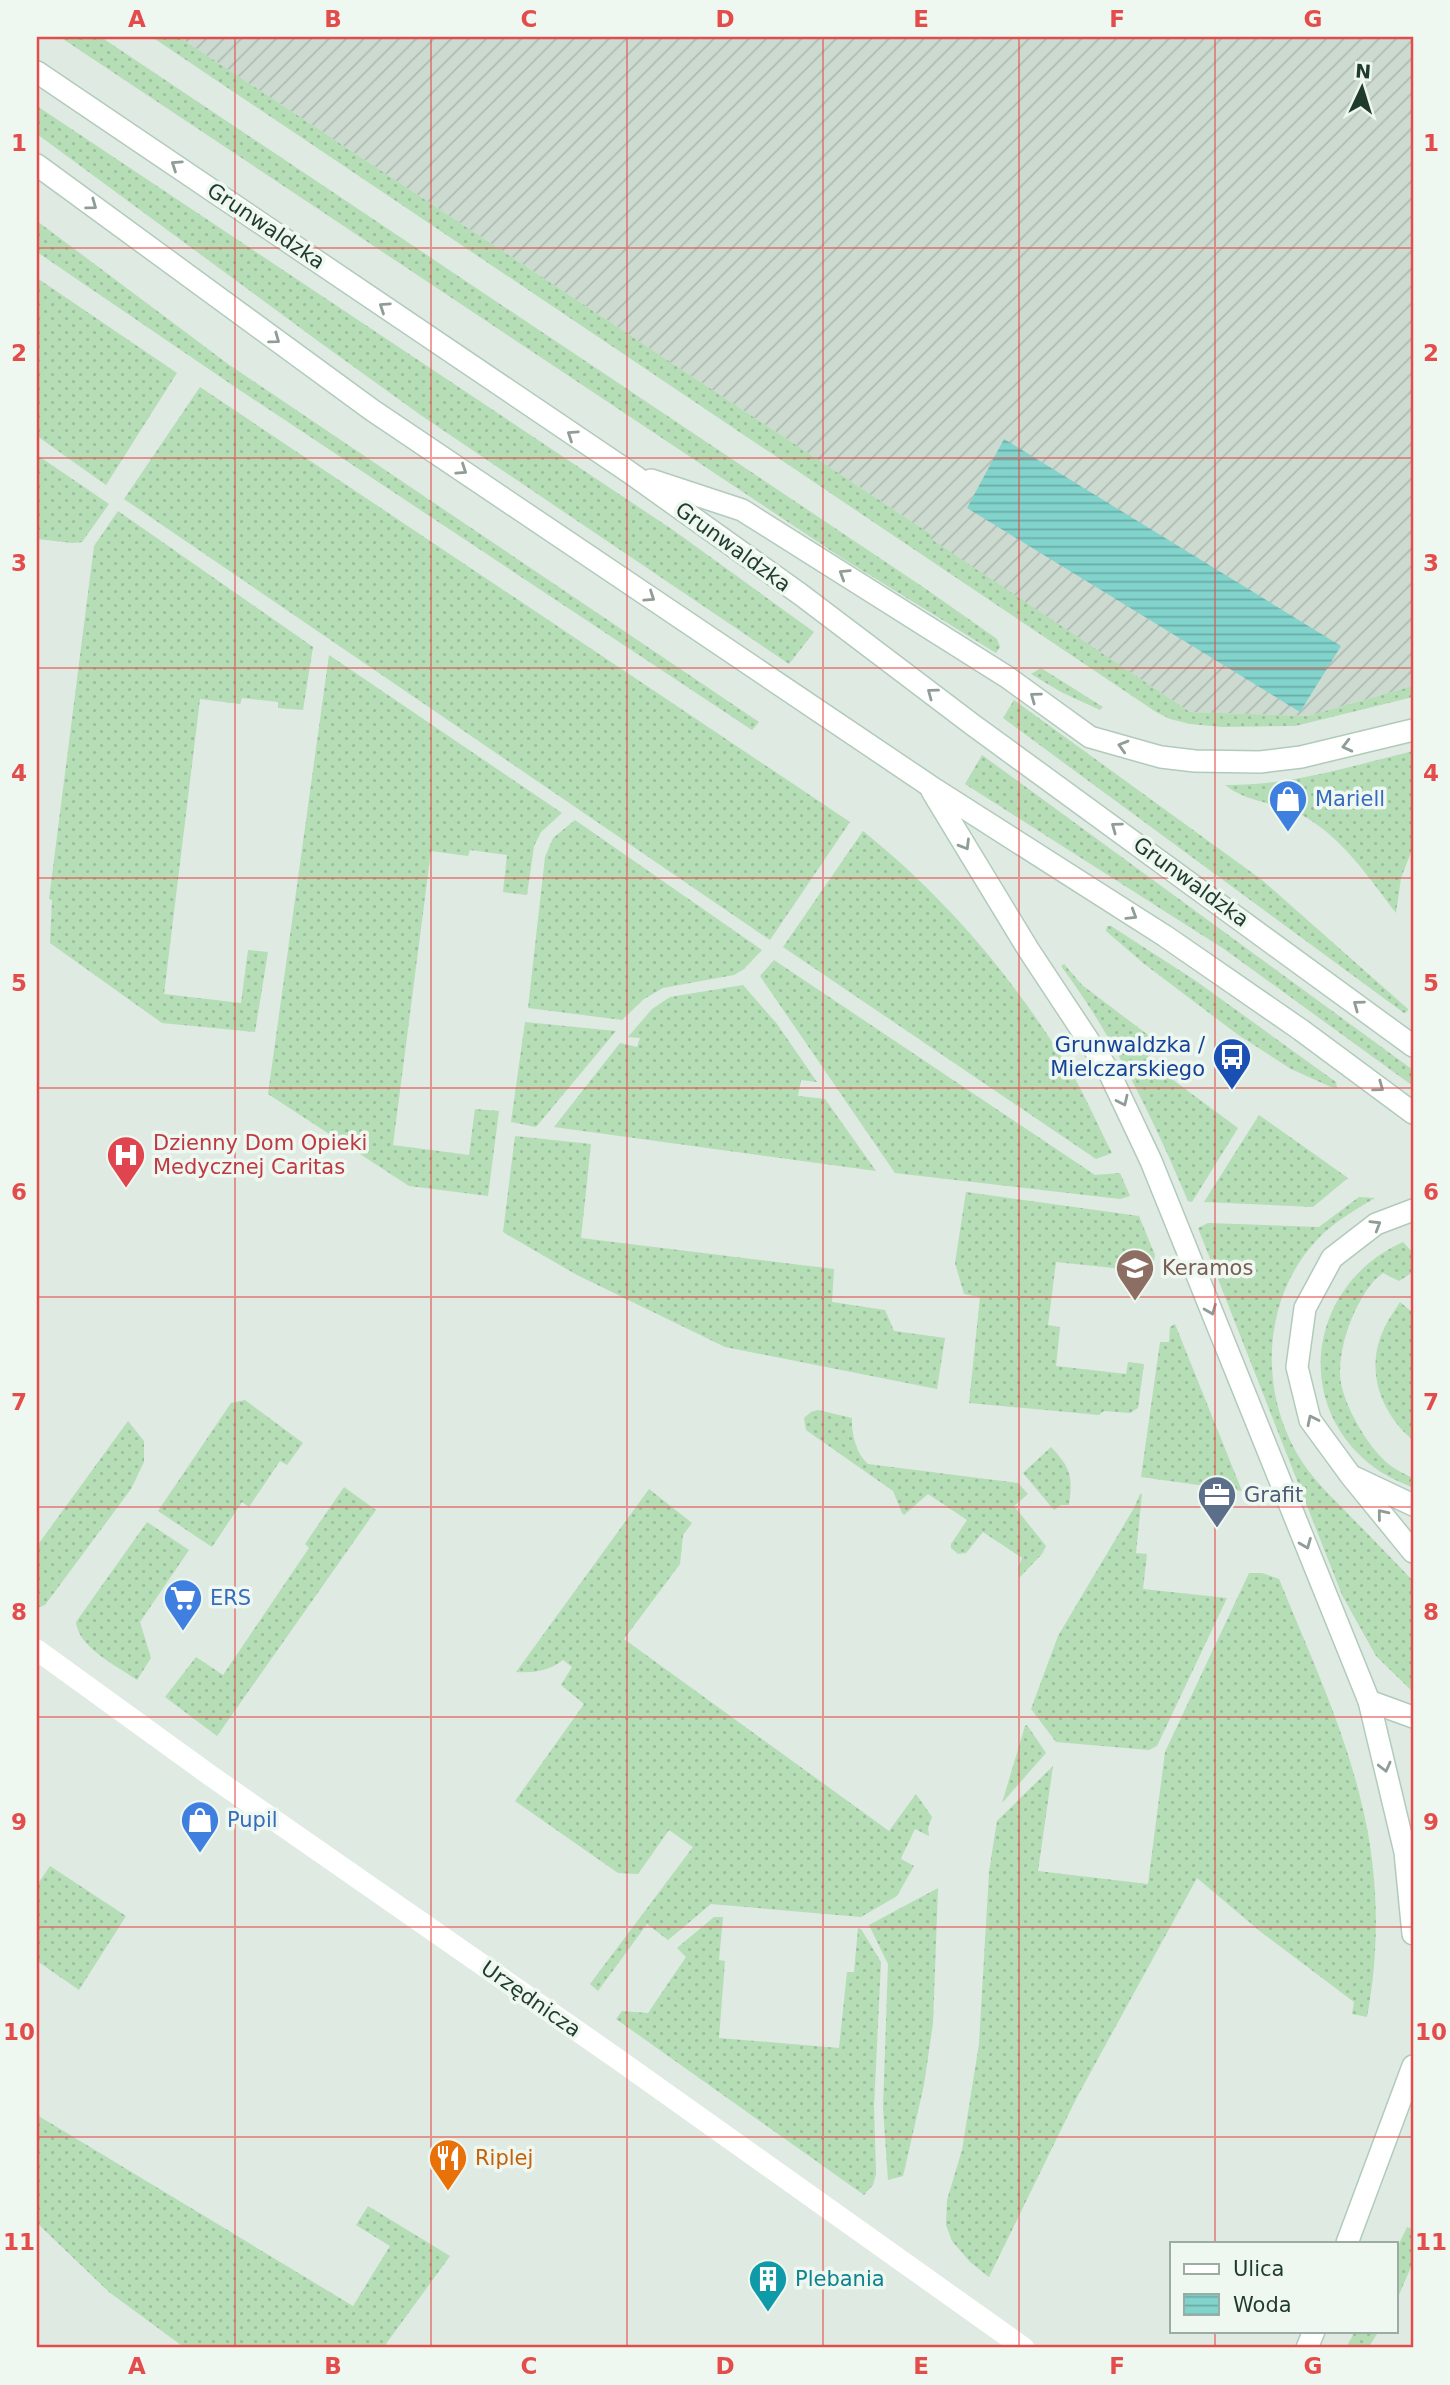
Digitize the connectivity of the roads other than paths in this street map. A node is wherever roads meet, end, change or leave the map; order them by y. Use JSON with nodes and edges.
{"nodes":[{"id":1,"x":37,"y":72,"type":"edge"},
{"id":2,"x":37,"y":165,"type":"edge"},
{"id":3,"x":629,"y":472,"type":"junction"},
{"id":4,"x":1413,"y":730,"type":"edge"},
{"id":5,"x":930,"y":786,"type":"junction"},
{"id":6,"x":1413,"y":1046,"type":"edge"},
{"id":7,"x":1413,"y":1113,"type":"edge"},
{"id":8,"x":1413,"y":1210,"type":"edge"},
{"id":9,"x":1351,"y":1476,"type":"junction"},
{"id":10,"x":1413,"y":1505,"type":"edge"},
{"id":11,"x":1413,"y":1552,"type":"edge"},
{"id":12,"x":37,"y":1650,"type":"edge"},
{"id":13,"x":1369,"y":1701,"type":"junction"},
{"id":14,"x":1413,"y":1717,"type":"edge"},
{"id":15,"x":1413,"y":1934,"type":"edge"},
{"id":16,"x":1413,"y":2066,"type":"edge"},
{"id":17,"x":1347,"y":2242,"type":"edge"},
{"id":18,"x":1024,"y":2348,"type":"edge"}],
"edges":[{"from":3,"to":1,"type":"main road","name":"Grunwaldzka","one_way":true},
{"from":2,"to":5,"type":"main road","one_way":true},
{"from":4,"to":3,"type":"main road","one_way":true},
{"from":6,"to":3,"type":"main road","name":"Grunwaldzka","one_way":true},
{"from":5,"to":7,"type":"main road","one_way":true},
{"from":5,"to":13,"type":"main road","one_way":true},
{"from":9,"to":8,"type":"main road","one_way":true},
{"from":9,"to":10,"type":"main road"},
{"from":11,"to":9,"type":"main road","one_way":true},
{"from":12,"to":18,"type":"main road","name":"Urzędnicza"},
{"from":13,"to":14,"type":"main road"},
{"from":13,"to":15,"type":"main road","one_way":true},
{"from":16,"to":17,"type":"main road"}]}
